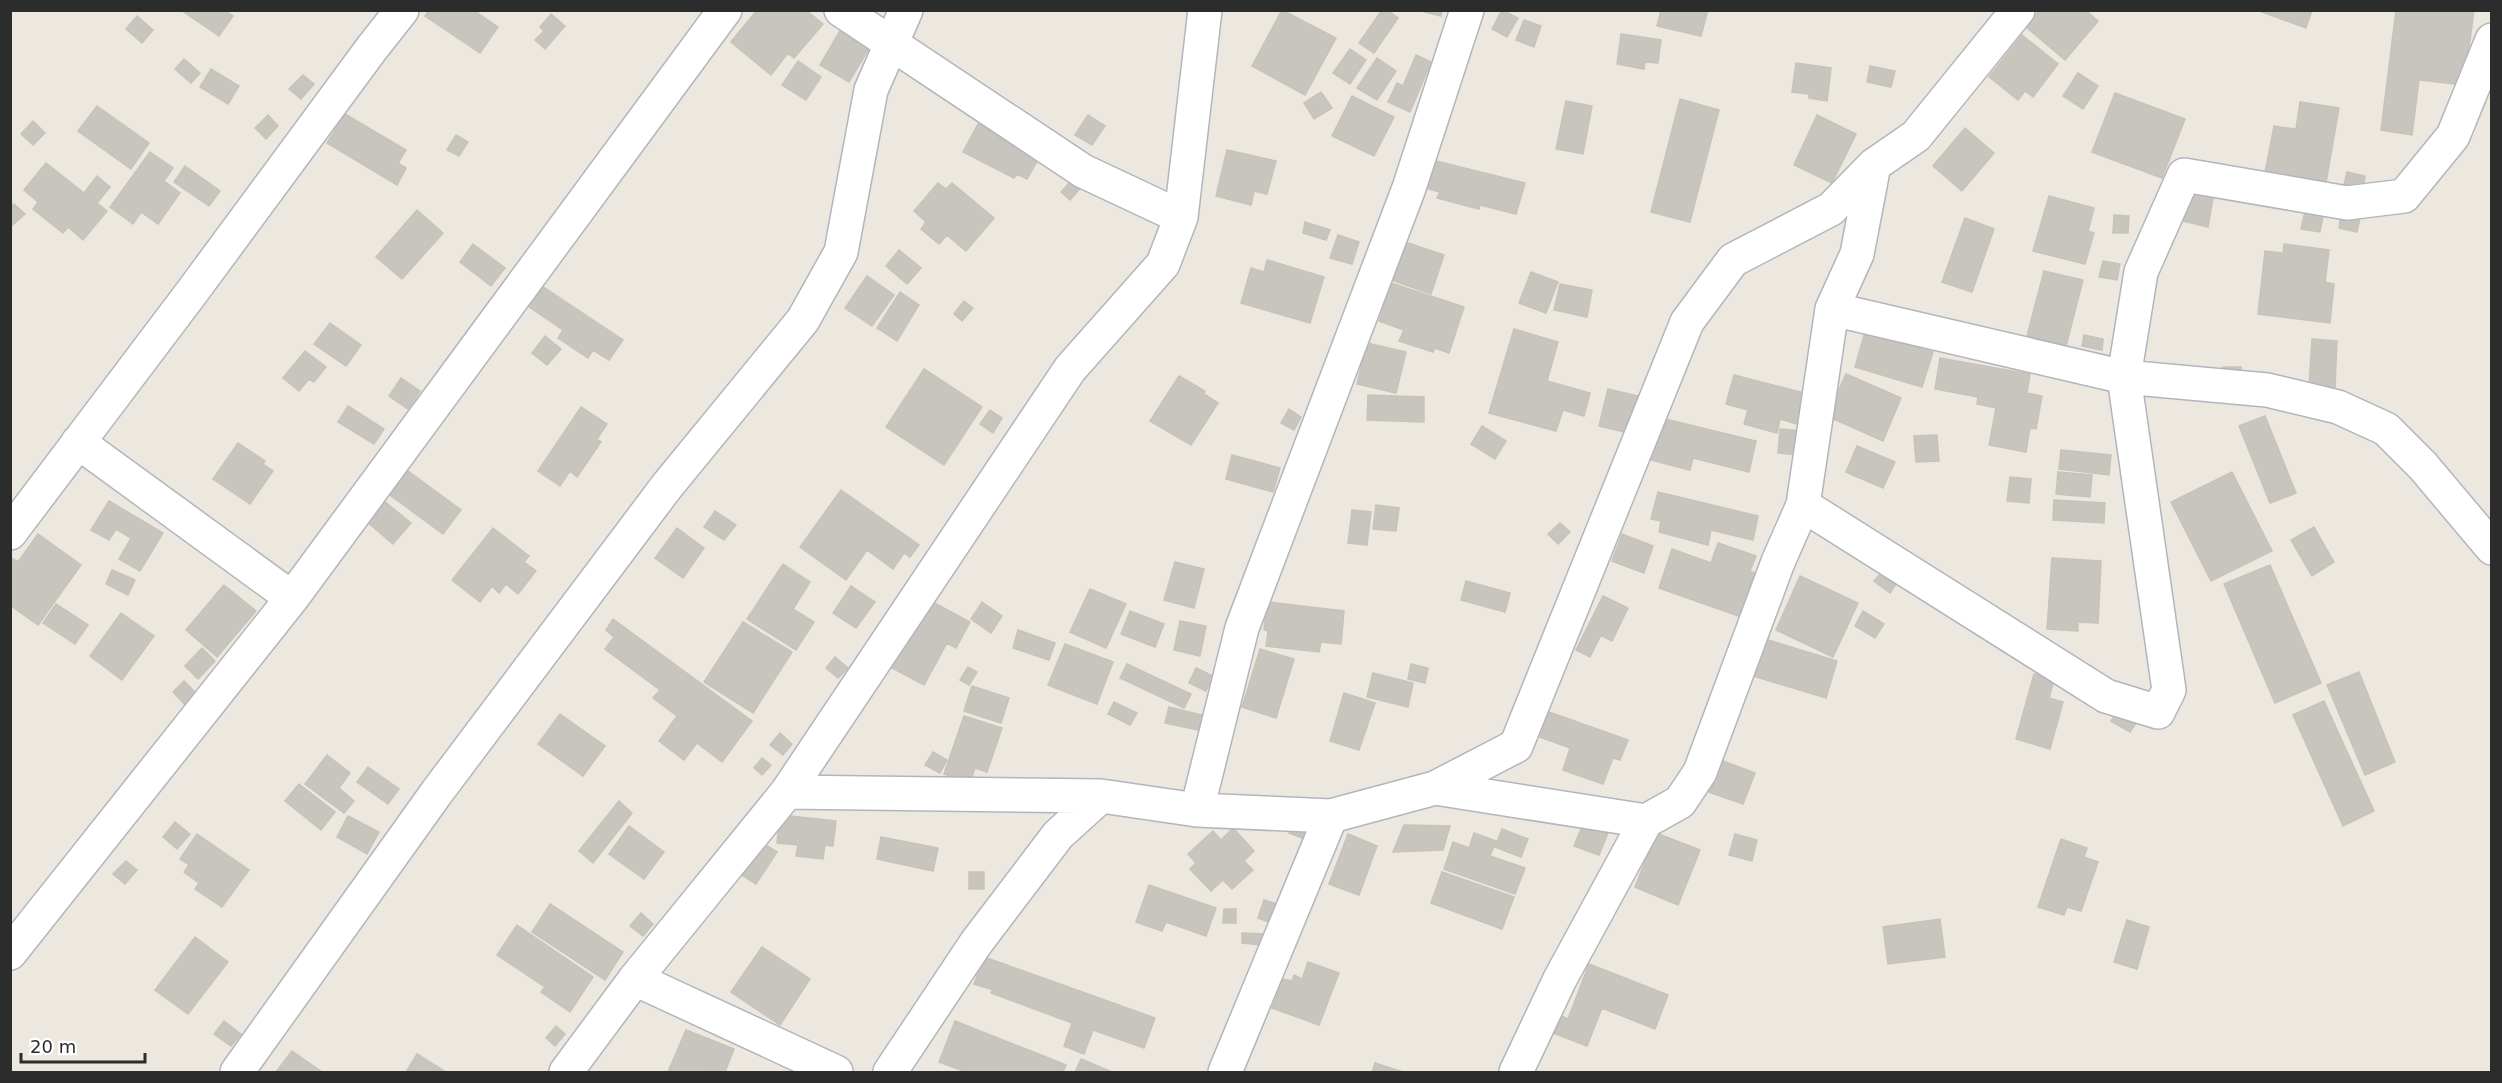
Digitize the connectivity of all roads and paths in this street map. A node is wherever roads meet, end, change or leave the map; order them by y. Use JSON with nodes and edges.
{"nodes":[{"id":1,"x":402,"y":10,"type":"edge"},
{"id":2,"x":725,"y":10,"type":"edge"},
{"id":3,"x":841,"y":10,"type":"edge"},
{"id":4,"x":906,"y":10,"type":"edge"},
{"id":5,"x":1467,"y":10,"type":"edge"},
{"id":6,"x":2018,"y":10,"type":"edge"},
{"id":7,"x":1209,"y":14,"type":"edge"},
{"id":8,"x":2492,"y":40,"type":"edge"},
{"id":9,"x":890,"y":45,"type":"junction"},
{"id":10,"x":1874,"y":165,"type":"junction"},
{"id":11,"x":1181,"y":217,"type":"junction"},
{"id":12,"x":1832,"y":309,"type":"junction"},
{"id":13,"x":2124,"y":377,"type":"junction"},
{"id":14,"x":78,"y":442,"type":"junction"},
{"id":15,"x":1803,"y":506,"type":"junction"},
{"id":16,"x":10,"y":533,"type":"edge"},
{"id":17,"x":2492,"y":548,"type":"edge"},
{"id":18,"x":292,"y":598,"type":"junction"},
{"id":19,"x":1435,"y":788,"type":"junction"},
{"id":20,"x":787,"y":792,"type":"junction"},
{"id":21,"x":1101,"y":796,"type":"junction"},
{"id":22,"x":1197,"y":810,"type":"junction"},
{"id":23,"x":1331,"y":816,"type":"junction"},
{"id":24,"x":1646,"y":821,"type":"junction"},
{"id":25,"x":10,"y":952,"type":"edge"},
{"id":26,"x":635,"y":979,"type":"junction"},
{"id":27,"x":237,"y":1072,"type":"edge"},
{"id":28,"x":566,"y":1072,"type":"edge"},
{"id":29,"x":836,"y":1072,"type":"edge"},
{"id":30,"x":890,"y":1072,"type":"edge"},
{"id":31,"x":1225,"y":1072,"type":"edge"},
{"id":32,"x":1516,"y":1072,"type":"edge"}],
"edges":[{"from":1,"to":14,"type":"street"},
{"from":2,"to":18,"type":"street"},
{"from":3,"to":9,"type":"street"},
{"from":4,"to":9,"type":"street"},
{"from":5,"to":22,"type":"street"},
{"from":6,"to":10,"type":"street"},
{"from":7,"to":11,"type":"street"},
{"from":8,"to":13,"type":"street"},
{"from":9,"to":11,"type":"street"},
{"from":9,"to":27,"type":"street"},
{"from":10,"to":12,"type":"street"},
{"from":10,"to":19,"type":"street"},
{"from":11,"to":20,"type":"street"},
{"from":12,"to":13,"type":"street"},
{"from":12,"to":15,"type":"street"},
{"from":13,"to":15,"type":"street"},
{"from":13,"to":17,"type":"street"},
{"from":14,"to":16,"type":"street"},
{"from":14,"to":18,"type":"street"},
{"from":15,"to":24,"type":"street"},
{"from":18,"to":25,"type":"street"},
{"from":19,"to":23,"type":"street"},
{"from":19,"to":24,"type":"street"},
{"from":20,"to":21,"type":"street"},
{"from":20,"to":26,"type":"street"},
{"from":21,"to":22,"type":"street"},
{"from":21,"to":30,"type":"street"},
{"from":22,"to":23,"type":"street"},
{"from":23,"to":31,"type":"street"},
{"from":24,"to":32,"type":"street"},
{"from":26,"to":28,"type":"street"},
{"from":26,"to":29,"type":"street"}]}
